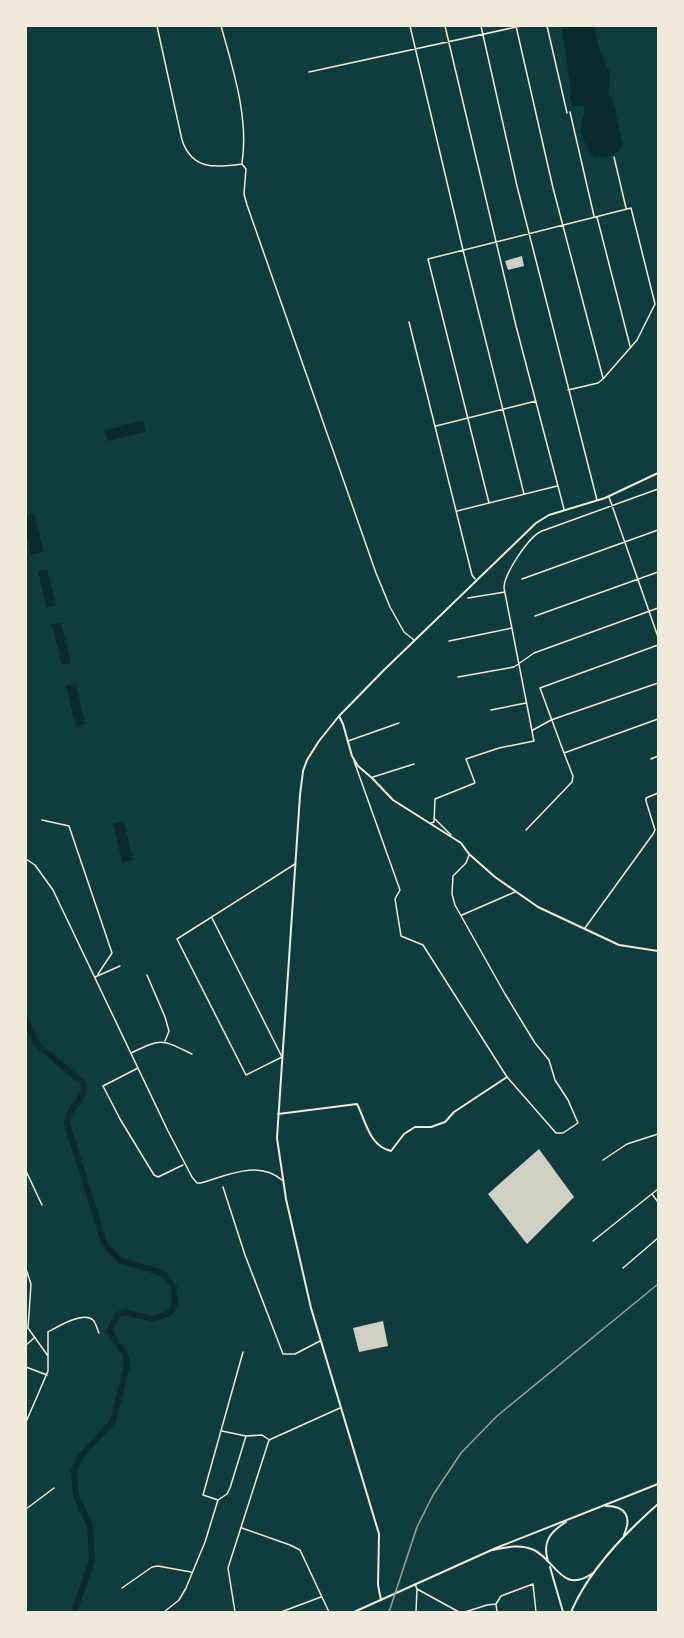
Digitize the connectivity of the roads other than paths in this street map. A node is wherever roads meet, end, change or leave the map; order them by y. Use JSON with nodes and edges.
{"nodes":[{"id":1,"x":158,"y":26,"type":"edge"},
{"id":2,"x":221,"y":26,"type":"edge"},
{"id":3,"x":410,"y":26,"type":"edge"},
{"id":4,"x":445,"y":26,"type":"edge"},
{"id":5,"x":481,"y":26,"type":"edge"},
{"id":6,"x":516,"y":26,"type":"edge"},
{"id":7,"x":521,"y":26,"type":"edge"},
{"id":8,"x":547,"y":26,"type":"edge"},
{"id":9,"x":483,"y":35,"type":"junction"},
{"id":10,"x":449,"y":42,"type":"junction"},
{"id":11,"x":416,"y":50,"type":"junction"},
{"id":12,"x":309,"y":72,"type":"dead end"},
{"id":13,"x":614,"y":157,"type":"dead end"},
{"id":14,"x":242,"y":164,"type":"junction"},
{"id":15,"x":627,"y":209,"type":"junction"},
{"id":16,"x":596,"y":217,"type":"junction"},
{"id":17,"x":563,"y":225,"type":"junction"},
{"id":18,"x":529,"y":234,"type":"junction"},
{"id":19,"x":496,"y":242,"type":"junction"},
{"id":20,"x":463,"y":250,"type":"junction"},
{"id":21,"x":409,"y":322,"type":"dead end"},
{"id":22,"x":630,"y":347,"type":"junction"},
{"id":23,"x":603,"y":379,"type":"junction"},
{"id":24,"x":568,"y":390,"type":"junction"},
{"id":25,"x":536,"y":401,"type":"junction"},
{"id":26,"x":503,"y":410,"type":"junction"},
{"id":27,"x":468,"y":419,"type":"junction"},
{"id":28,"x":435,"y":427,"type":"junction"},
{"id":29,"x":658,"y":473,"type":"edge"},
{"id":30,"x":558,"y":486,"type":"junction"},
{"id":31,"x":658,"y":489,"type":"edge"},
{"id":32,"x":524,"y":494,"type":"junction"},
{"id":33,"x":609,"y":496,"type":"junction"},
{"id":34,"x":597,"y":501,"type":"junction"},
{"id":35,"x":489,"y":503,"type":"junction"},
{"id":36,"x":612,"y":506,"type":"junction"},
{"id":37,"x":564,"y":510,"type":"junction"},
{"id":38,"x":457,"y":511,"type":"junction"},
{"id":39,"x":658,"y":530,"type":"edge"},
{"id":40,"x":625,"y":542,"type":"junction"},
{"id":41,"x":658,"y":572,"type":"edge"},
{"id":42,"x":522,"y":579,"type":"dead end"},
{"id":43,"x":638,"y":579,"type":"junction"},
{"id":44,"x":477,"y":581,"type":"junction"},
{"id":45,"x":505,"y":592,"type":"junction"},
{"id":46,"x":468,"y":598,"type":"dead end"},
{"id":47,"x":658,"y":608,"type":"edge"},
{"id":48,"x":650,"y":612,"type":"junction"},
{"id":49,"x":535,"y":616,"type":"dead end"},
{"id":50,"x":512,"y":628,"type":"junction"},
{"id":51,"x":658,"y":637,"type":"edge"},
{"id":52,"x":414,"y":640,"type":"junction"},
{"id":53,"x":449,"y":641,"type":"dead end"},
{"id":54,"x":658,"y":645,"type":"edge"},
{"id":55,"x":519,"y":665,"type":"junction"},
{"id":56,"x":458,"y":678,"type":"dead end"},
{"id":57,"x":658,"y":683,"type":"edge"},
{"id":58,"x":526,"y":703,"type":"junction"},
{"id":59,"x":491,"y":710,"type":"dead end"},
{"id":60,"x":339,"y":716,"type":"junction"},
{"id":61,"x":658,"y":719,"type":"edge"},
{"id":62,"x":552,"y":720,"type":"junction"},
{"id":63,"x":399,"y":723,"type":"dead end"},
{"id":64,"x":532,"y":730,"type":"junction"},
{"id":65,"x":348,"y":742,"type":"junction"},
{"id":66,"x":564,"y":753,"type":"junction"},
{"id":67,"x":658,"y":756,"type":"edge"},
{"id":68,"x":651,"y":759,"type":"dead end"},
{"id":69,"x":354,"y":761,"type":"junction"},
{"id":70,"x":414,"y":764,"type":"dead end"},
{"id":71,"x":372,"y":778,"type":"junction"},
{"id":72,"x":658,"y":794,"type":"edge"},
{"id":73,"x":434,"y":818,"type":"junction"},
{"id":74,"x":42,"y":820,"type":"dead end"},
{"id":75,"x":430,"y":824,"type":"junction"},
{"id":76,"x":526,"y":830,"type":"dead end"},
{"id":77,"x":451,"y":835,"type":"junction"},
{"id":78,"x":469,"y":854,"type":"junction"},
{"id":79,"x":26,"y":859,"type":"edge"},
{"id":80,"x":296,"y":864,"type":"junction"},
{"id":81,"x":515,"y":892,"type":"junction"},
{"id":82,"x":461,"y":916,"type":"junction"},
{"id":83,"x":212,"y":918,"type":"junction"},
{"id":84,"x":585,"y":928,"type":"junction"},
{"id":85,"x":658,"y":951,"type":"edge"},
{"id":86,"x":120,"y":966,"type":"dead end"},
{"id":87,"x":98,"y":974,"type":"junction"},
{"id":88,"x":147,"y":975,"type":"dead end"},
{"id":89,"x":95,"y":977,"type":"junction"},
{"id":90,"x":165,"y":1041,"type":"junction"},
{"id":91,"x":130,"y":1054,"type":"junction"},
{"id":92,"x":192,"y":1054,"type":"dead end"},
{"id":93,"x":138,"y":1068,"type":"junction"},
{"id":94,"x":507,"y":1077,"type":"junction"},
{"id":95,"x":278,"y":1114,"type":"junction"},
{"id":96,"x":658,"y":1134,"type":"edge"},
{"id":97,"x":603,"y":1160,"type":"dead end"},
{"id":98,"x":184,"y":1164,"type":"junction"},
{"id":99,"x":26,"y":1171,"type":"edge"},
{"id":100,"x":283,"y":1181,"type":"junction"},
{"id":101,"x":223,"y":1187,"type":"dead end"},
{"id":102,"x":658,"y":1189,"type":"edge"},
{"id":103,"x":652,"y":1194,"type":"junction"},
{"id":104,"x":658,"y":1202,"type":"edge"},
{"id":105,"x":42,"y":1205,"type":"dead end"},
{"id":106,"x":658,"y":1238,"type":"edge"},
{"id":107,"x":593,"y":1241,"type":"dead end"},
{"id":108,"x":623,"y":1268,"type":"dead end"},
{"id":109,"x":26,"y":1269,"type":"edge"},
{"id":110,"x":99,"y":1333,"type":"dead end"},
{"id":111,"x":35,"y":1338,"type":"junction"},
{"id":112,"x":48,"y":1341,"type":"junction"},
{"id":113,"x":320,"y":1341,"type":"junction"},
{"id":114,"x":38,"y":1342,"type":"junction"},
{"id":115,"x":26,"y":1345,"type":"edge"},
{"id":116,"x":243,"y":1352,"type":"dead end"},
{"id":117,"x":48,"y":1356,"type":"junction"},
{"id":118,"x":26,"y":1367,"type":"edge"},
{"id":119,"x":47,"y":1375,"type":"junction"},
{"id":120,"x":341,"y":1408,"type":"junction"},
{"id":121,"x":26,"y":1422,"type":"edge"},
{"id":122,"x":222,"y":1430,"type":"junction"},
{"id":123,"x":246,"y":1437,"type":"junction"},
{"id":124,"x":269,"y":1440,"type":"junction"},
{"id":125,"x":658,"y":1484,"type":"edge"},
{"id":126,"x":54,"y":1488,"type":"dead end"},
{"id":127,"x":218,"y":1500,"type":"junction"},
{"id":128,"x":658,"y":1504,"type":"edge"},
{"id":129,"x":605,"y":1506,"type":"junction"},
{"id":130,"x":26,"y":1509,"type":"edge"},
{"id":131,"x":571,"y":1519,"type":"junction"},
{"id":132,"x":241,"y":1528,"type":"junction"},
{"id":133,"x":623,"y":1537,"type":"junction"},
{"id":134,"x":487,"y":1552,"type":"junction"},
{"id":135,"x":549,"y":1564,"type":"junction"},
{"id":136,"x":192,"y":1572,"type":"junction"},
{"id":137,"x":595,"y":1572,"type":"junction"},
{"id":138,"x":415,"y":1584,"type":"junction"},
{"id":139,"x":122,"y":1587,"type":"dead end"},
{"id":140,"x":417,"y":1589,"type":"junction"},
{"id":141,"x":322,"y":1596,"type":"junction"},
{"id":142,"x":381,"y":1600,"type":"junction"},
{"id":143,"x":496,"y":1604,"type":"junction"},
{"id":144,"x":164,"y":1612,"type":"edge"},
{"id":145,"x":236,"y":1612,"type":"edge"},
{"id":146,"x":281,"y":1612,"type":"edge"},
{"id":147,"x":329,"y":1612,"type":"edge"},
{"id":148,"x":354,"y":1612,"type":"edge"},
{"id":149,"x":416,"y":1612,"type":"edge"},
{"id":150,"x":459,"y":1612,"type":"edge"},
{"id":151,"x":465,"y":1612,"type":"edge"},
{"id":152,"x":497,"y":1612,"type":"edge"},
{"id":153,"x":536,"y":1612,"type":"edge"},
{"id":154,"x":563,"y":1612,"type":"edge"},
{"id":155,"x":571,"y":1612,"type":"edge"}],
"edges":[{"from":1,"to":14,"type":"street"},
{"from":2,"to":14,"type":"street"},
{"from":3,"to":11,"type":"street"},
{"from":4,"to":10,"type":"street"},
{"from":5,"to":9,"type":"street"},
{"from":6,"to":7,"type":"street"},
{"from":6,"to":9,"type":"street"},
{"from":6,"to":17,"type":"street"},
{"from":8,"to":16,"type":"street"},
{"from":9,"to":10,"type":"street"},
{"from":9,"to":18,"type":"street"},
{"from":10,"to":11,"type":"street"},
{"from":10,"to":19,"type":"street"},
{"from":11,"to":12,"type":"street"},
{"from":11,"to":20,"type":"street"},
{"from":13,"to":15,"type":"street"},
{"from":14,"to":52,"type":"street"},
{"from":15,"to":16,"type":"street"},
{"from":15,"to":22,"type":"street"},
{"from":16,"to":17,"type":"street"},
{"from":16,"to":22,"type":"street"},
{"from":17,"to":18,"type":"street"},
{"from":17,"to":23,"type":"street"},
{"from":18,"to":19,"type":"street"},
{"from":18,"to":24,"type":"street"},
{"from":19,"to":20,"type":"street"},
{"from":19,"to":25,"type":"street"},
{"from":20,"to":26,"type":"street"},
{"from":20,"to":27,"type":"street"},
{"from":21,"to":28,"type":"street"},
{"from":22,"to":23,"type":"street"},
{"from":23,"to":24,"type":"street"},
{"from":24,"to":34,"type":"street"},
{"from":25,"to":26,"type":"street"},
{"from":25,"to":30,"type":"street"},
{"from":26,"to":27,"type":"street"},
{"from":26,"to":32,"type":"street"},
{"from":27,"to":28,"type":"street"},
{"from":27,"to":35,"type":"street"},
{"from":28,"to":38,"type":"street"},
{"from":29,"to":33,"type":"street"},
{"from":30,"to":32,"type":"street"},
{"from":30,"to":37,"type":"street"},
{"from":31,"to":36,"type":"street"},
{"from":32,"to":35,"type":"street"},
{"from":33,"to":34,"type":"street"},
{"from":33,"to":36,"type":"street"},
{"from":34,"to":37,"type":"street"},
{"from":35,"to":38,"type":"street"},
{"from":36,"to":40,"type":"street"},
{"from":36,"to":45,"type":"street"},
{"from":37,"to":44,"type":"street"},
{"from":38,"to":44,"type":"street"},
{"from":39,"to":40,"type":"street"},
{"from":40,"to":42,"type":"street"},
{"from":40,"to":43,"type":"street"},
{"from":41,"to":43,"type":"street"},
{"from":43,"to":48,"type":"street"},
{"from":43,"to":49,"type":"street"},
{"from":44,"to":52,"type":"street"},
{"from":45,"to":46,"type":"street"},
{"from":45,"to":50,"type":"street"},
{"from":47,"to":48,"type":"street"},
{"from":48,"to":51,"type":"street"},
{"from":48,"to":55,"type":"street"},
{"from":50,"to":53,"type":"street"},
{"from":50,"to":55,"type":"street"},
{"from":52,"to":60,"type":"street"},
{"from":54,"to":62,"type":"street"},
{"from":55,"to":56,"type":"street"},
{"from":55,"to":58,"type":"street"},
{"from":57,"to":62,"type":"street"},
{"from":58,"to":59,"type":"street"},
{"from":58,"to":64,"type":"street"},
{"from":60,"to":65,"type":"street"},
{"from":60,"to":80,"type":"street"},
{"from":61,"to":66,"type":"street"},
{"from":62,"to":64,"type":"street"},
{"from":62,"to":66,"type":"street"},
{"from":63,"to":65,"type":"street"},
{"from":64,"to":73,"type":"street"},
{"from":65,"to":69,"type":"street"},
{"from":66,"to":76,"type":"street"},
{"from":67,"to":68,"type":"street"},
{"from":69,"to":71,"type":"street"},
{"from":69,"to":94,"type":"street"},
{"from":70,"to":71,"type":"street"},
{"from":71,"to":75,"type":"street"},
{"from":72,"to":84,"type":"street"},
{"from":73,"to":75,"type":"street"},
{"from":73,"to":77,"type":"street"},
{"from":74,"to":87,"type":"street"},
{"from":75,"to":77,"type":"street"},
{"from":77,"to":78,"type":"street"},
{"from":78,"to":81,"type":"street"},
{"from":78,"to":82,"type":"street"},
{"from":79,"to":89,"type":"street"},
{"from":80,"to":83,"type":"street"},
{"from":80,"to":95,"type":"street"},
{"from":81,"to":82,"type":"street"},
{"from":81,"to":84,"type":"street"},
{"from":82,"to":94,"type":"street"},
{"from":83,"to":83,"type":"street"},
{"from":84,"to":85,"type":"street"},
{"from":86,"to":87,"type":"street"},
{"from":87,"to":89,"type":"street"},
{"from":88,"to":90,"type":"street"},
{"from":89,"to":91,"type":"street"},
{"from":90,"to":91,"type":"street"},
{"from":90,"to":92,"type":"street"},
{"from":91,"to":93,"type":"street"},
{"from":93,"to":98,"type":"street"},
{"from":93,"to":98,"type":"street"},
{"from":94,"to":95,"type":"street"},
{"from":95,"to":100,"type":"street"},
{"from":96,"to":97,"type":"street"},
{"from":98,"to":100,"type":"street"},
{"from":99,"to":105,"type":"street"},
{"from":100,"to":113,"type":"street"},
{"from":101,"to":113,"type":"street"},
{"from":102,"to":103,"type":"street"},
{"from":103,"to":104,"type":"street"},
{"from":103,"to":107,"type":"street"},
{"from":106,"to":108,"type":"street"},
{"from":109,"to":111,"type":"street"},
{"from":110,"to":112,"type":"street"},
{"from":111,"to":114,"type":"street"},
{"from":111,"to":115,"type":"street"},
{"from":112,"to":114,"type":"street"},
{"from":112,"to":117,"type":"street"},
{"from":113,"to":120,"type":"street"},
{"from":114,"to":117,"type":"street"},
{"from":116,"to":122,"type":"street"},
{"from":117,"to":119,"type":"street"},
{"from":118,"to":119,"type":"street"},
{"from":119,"to":121,"type":"street"},
{"from":120,"to":124,"type":"street"},
{"from":120,"to":142,"type":"street"},
{"from":122,"to":123,"type":"street"},
{"from":122,"to":127,"type":"street"},
{"from":123,"to":124,"type":"street"},
{"from":123,"to":127,"type":"street"},
{"from":124,"to":132,"type":"street"},
{"from":125,"to":129,"type":"street"},
{"from":126,"to":130,"type":"street"},
{"from":127,"to":136,"type":"street"},
{"from":128,"to":133,"type":"street"},
{"from":129,"to":131,"type":"street"},
{"from":129,"to":133,"type":"street"},
{"from":131,"to":134,"type":"street"},
{"from":131,"to":135,"type":"street"},
{"from":132,"to":141,"type":"street"},
{"from":132,"to":145,"type":"street"},
{"from":133,"to":137,"type":"street"},
{"from":134,"to":135,"type":"street"},
{"from":134,"to":138,"type":"street"},
{"from":135,"to":137,"type":"street"},
{"from":135,"to":154,"type":"street"},
{"from":136,"to":139,"type":"street"},
{"from":136,"to":144,"type":"street"},
{"from":137,"to":155,"type":"street"},
{"from":138,"to":140,"type":"street"},
{"from":138,"to":142,"type":"street"},
{"from":140,"to":149,"type":"street"},
{"from":140,"to":150,"type":"street"},
{"from":141,"to":146,"type":"street"},
{"from":141,"to":147,"type":"street"},
{"from":142,"to":148,"type":"street"},
{"from":143,"to":151,"type":"street"},
{"from":143,"to":152,"type":"street"},
{"from":143,"to":153,"type":"street"}]}
